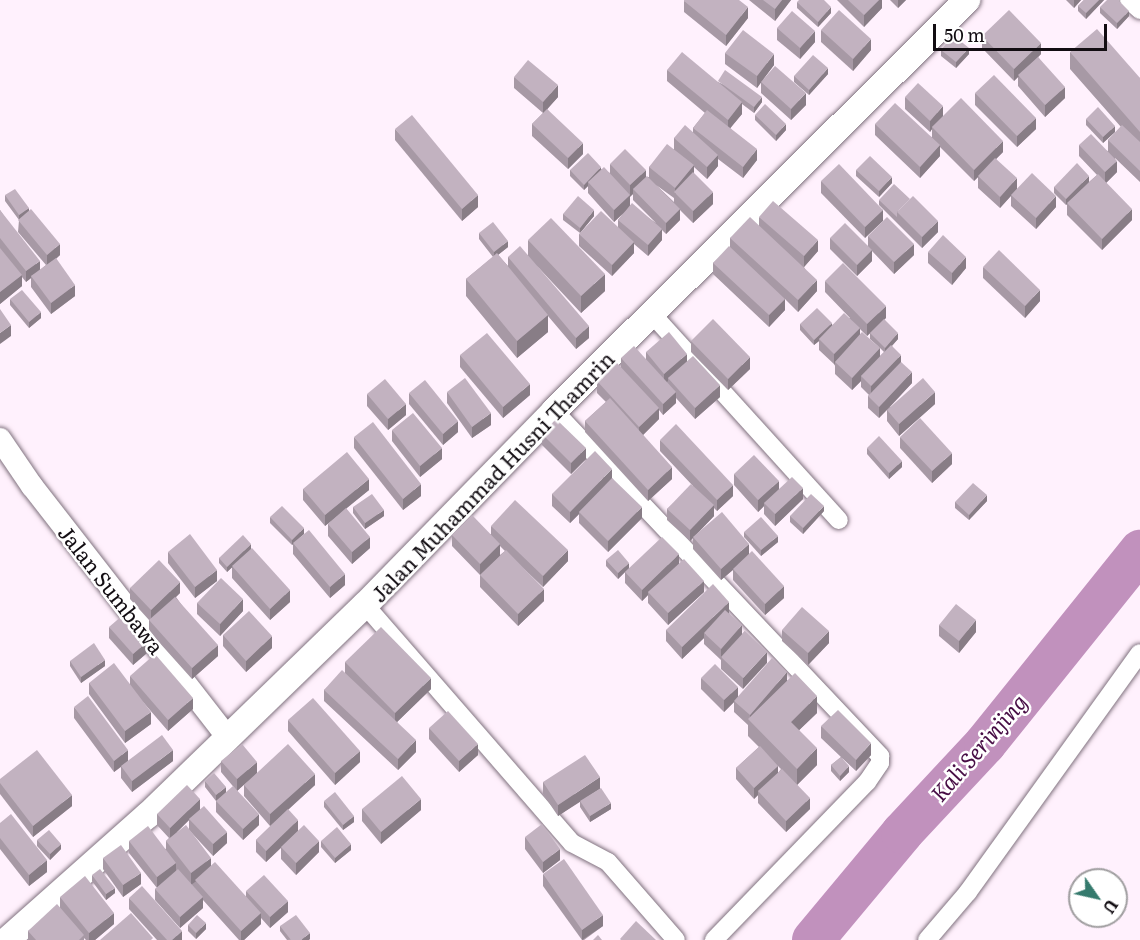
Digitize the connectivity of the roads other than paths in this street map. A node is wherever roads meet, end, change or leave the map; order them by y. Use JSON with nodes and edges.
{"nodes":[{"id":1,"x":967,"y":0,"type":"edge"},
{"id":2,"x":1129,"y":0,"type":"edge"},
{"id":3,"x":1140,"y":10,"type":"edge"},
{"id":4,"x":652,"y":314,"type":"junction"},
{"id":5,"x":554,"y":411,"type":"junction"},
{"id":6,"x":0,"y":439,"type":"edge"},
{"id":7,"x":838,"y":520,"type":"dead end"},
{"id":8,"x":365,"y":606,"type":"junction"},
{"id":9,"x":1140,"y":653,"type":"edge"},
{"id":10,"x":228,"y":738,"type":"junction"},
{"id":11,"x":7,"y":940,"type":"edge"},
{"id":12,"x":676,"y":940,"type":"edge"},
{"id":13,"x":714,"y":940,"type":"edge"},
{"id":14,"x":927,"y":940,"type":"edge"}],
"edges":[{"from":1,"to":4,"type":"main road","name":"Jalan Muhammad Husni Thamrin"},
{"from":2,"to":3,"type":"street"},
{"from":4,"to":5,"type":"main road","name":"Jalan Muhammad Husni Thamrin"},
{"from":4,"to":7,"type":"street"},
{"from":5,"to":8,"type":"main road","name":"Jalan Muhammad Husni Thamrin"},
{"from":5,"to":13,"type":"street"},
{"from":6,"to":10,"type":"street","name":"Jalan Sumbawa"},
{"from":8,"to":10,"type":"main road","name":"Jalan Muhammad Husni Thamrin"},
{"from":8,"to":12,"type":"street"},
{"from":9,"to":14,"type":"street"},
{"from":10,"to":11,"type":"main road","name":"Jalan Muhammad Husni Thamrin"}]}
